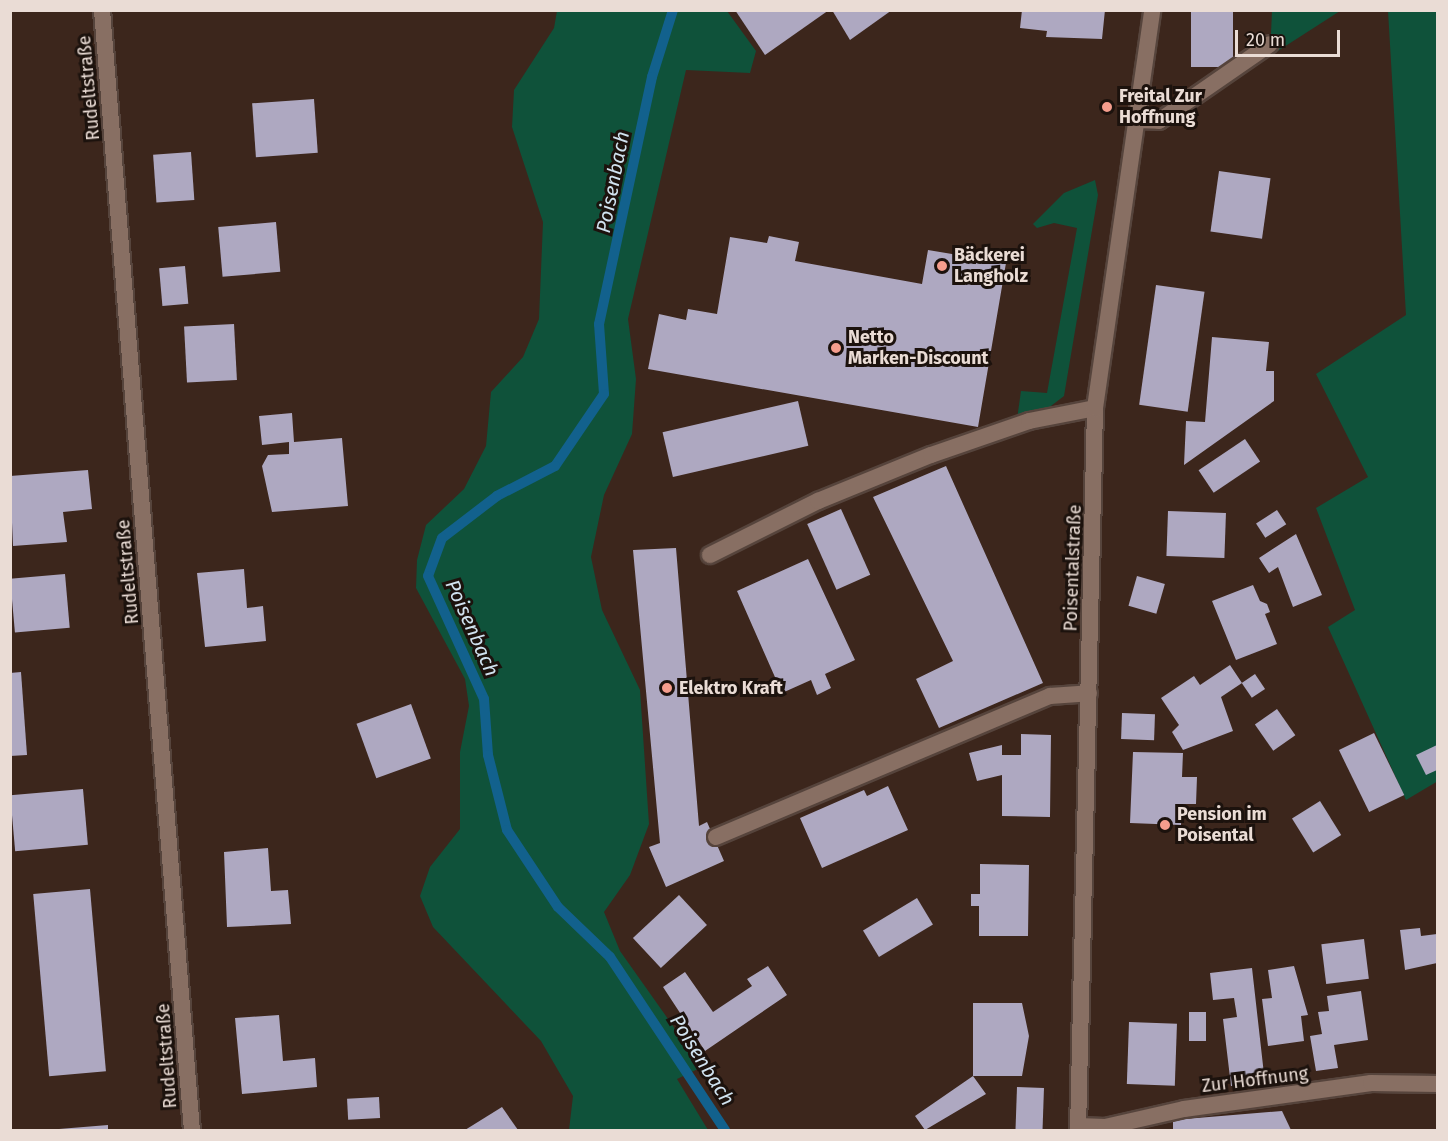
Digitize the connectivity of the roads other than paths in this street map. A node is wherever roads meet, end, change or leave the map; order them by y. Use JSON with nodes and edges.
{"nodes":[{"id":1,"x":102,"y":10,"type":"edge"},
{"id":2,"x":1152,"y":10,"type":"edge"},
{"id":3,"x":1270,"y":44,"type":"dead end"},
{"id":4,"x":1136,"y":120,"type":"junction"},
{"id":5,"x":1095,"y":408,"type":"junction"},
{"id":6,"x":710,"y":555,"type":"dead end"},
{"id":7,"x":1089,"y":693,"type":"junction"},
{"id":8,"x":716,"y":837,"type":"dead end"},
{"id":9,"x":1437,"y":1074,"type":"edge"},
{"id":10,"x":1429,"y":1082,"type":"edge"},
{"id":11,"x":1078,"y":1128,"type":"edge"},
{"id":12,"x":192,"y":1131,"type":"edge"}],
"edges":[{"from":1,"to":12,"type":"street","name":"Rudeltstraße"},
{"from":2,"to":4,"type":"street","name":"Poisentalstraße"},
{"from":3,"to":4,"type":"street"},
{"from":4,"to":5,"type":"street","name":"Poisentalstraße"},
{"from":5,"to":6,"type":"street"},
{"from":5,"to":7,"type":"street","name":"Poisentalstraße"},
{"from":7,"to":8,"type":"street"},
{"from":7,"to":11,"type":"street","name":"Poisentalstraße"},
{"from":9,"to":10,"type":"street","name":"Zur Hoffnung"},
{"from":10,"to":11,"type":"street","name":"Zur Hoffnung"}]}
